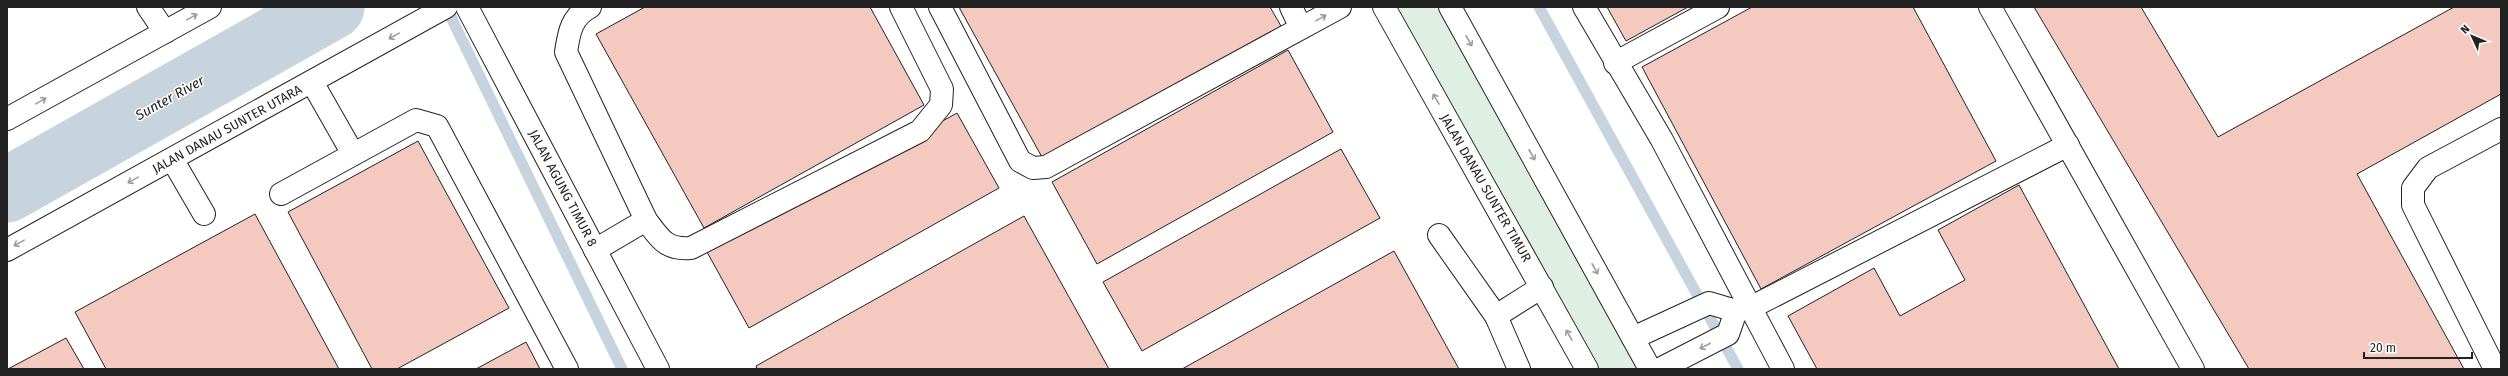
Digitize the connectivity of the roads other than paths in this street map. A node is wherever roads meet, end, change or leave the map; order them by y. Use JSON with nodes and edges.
{"nodes":[{"id":1,"x":148,"y":7,"type":"edge"},
{"id":2,"x":210,"y":7,"type":"edge"},
{"id":3,"x":467,"y":7,"type":"edge"},
{"id":4,"x":590,"y":7,"type":"edge"},
{"id":5,"x":900,"y":7,"type":"edge"},
{"id":6,"x":940,"y":7,"type":"edge"},
{"id":7,"x":1291,"y":7,"type":"edge"},
{"id":8,"x":1340,"y":7,"type":"edge"},
{"id":9,"x":1384,"y":7,"type":"edge"},
{"id":10,"x":1450,"y":7,"type":"edge"},
{"id":11,"x":1584,"y":7,"type":"edge"},
{"id":12,"x":1718,"y":7,"type":"edge"},
{"id":13,"x":1990,"y":7,"type":"edge"},
{"id":14,"x":437,"y":12,"type":"edge"},
{"id":15,"x":1301,"y":28,"type":"junction"},
{"id":16,"x":165,"y":32,"type":"junction"},
{"id":17,"x":1615,"y":63,"type":"junction"},
{"id":18,"x":312,"y":82,"type":"junction"},
{"id":19,"x":7,"y":119,"type":"edge"},
{"id":20,"x":2501,"y":129,"type":"edge"},
{"id":21,"x":2068,"y":145,"type":"junction"},
{"id":22,"x":353,"y":154,"type":"junction"},
{"id":23,"x":172,"y":159,"type":"junction"},
{"id":24,"x":281,"y":194,"type":"dead end"},
{"id":25,"x":204,"y":214,"type":"dead end"},
{"id":26,"x":646,"y":220,"type":"junction"},
{"id":27,"x":1439,"y":235,"type":"dead end"},
{"id":28,"x":7,"y":250,"type":"edge"},
{"id":29,"x":595,"y":250,"type":"junction"},
{"id":30,"x":1542,"y":287,"type":"junction"},
{"id":31,"x":1743,"y":310,"type":"junction"},
{"id":32,"x":1496,"y":316,"type":"junction"},
{"id":33,"x":1633,"y":338,"type":"junction"},
{"id":34,"x":567,"y":369,"type":"edge"},
{"id":35,"x":658,"y":369,"type":"edge"},
{"id":36,"x":1519,"y":369,"type":"edge"},
{"id":37,"x":1587,"y":369,"type":"edge"},
{"id":38,"x":1650,"y":369,"type":"edge"},
{"id":39,"x":1660,"y":369,"type":"edge"},
{"id":40,"x":1783,"y":369,"type":"edge"},
{"id":41,"x":2193,"y":369,"type":"edge"},
{"id":42,"x":2495,"y":369,"type":"edge"}],
"edges":[{"from":1,"to":16,"type":"main road"},
{"from":16,"to":2,"type":"main road","one_way":true},
{"from":3,"to":29,"type":"main road","name":"JALAN AGUNG TIMUR 8"},
{"from":4,"to":26,"type":"main road"},
{"from":5,"to":26,"type":"main road"},
{"from":6,"to":15,"type":"main road"},
{"from":7,"to":15,"type":"main road"},
{"from":15,"to":8,"type":"main road","one_way":true},
{"from":30,"to":9,"type":"main road","name":"JALAN DANAU SUNTER TIMUR","one_way":true},
{"from":10,"to":33,"type":"main road","one_way":true},
{"from":11,"to":17,"type":"main road"},
{"from":12,"to":17,"type":"main road"},
{"from":13,"to":21,"type":"main road"},
{"from":14,"to":18,"type":"main road","name":"JALAN DANAU SUNTER UTARA","one_way":true},
{"from":19,"to":16,"type":"main road","one_way":true},
{"from":17,"to":31,"type":"main road"},
{"from":18,"to":22,"type":"main road"},
{"from":18,"to":23,"type":"main road","name":"JALAN DANAU SUNTER UTARA"},
{"from":20,"to":42,"type":"main road"},
{"from":21,"to":31,"type":"main road"},
{"from":21,"to":41,"type":"main road"},
{"from":22,"to":24,"type":"main road"},
{"from":22,"to":34,"type":"main road"},
{"from":23,"to":25,"type":"main road"},
{"from":23,"to":28,"type":"main road","name":"JALAN DANAU SUNTER UTARA","one_way":true},
{"from":26,"to":29,"type":"main road"},
{"from":27,"to":32,"type":"main road"},
{"from":29,"to":35,"type":"main road","name":"JALAN AGUNG TIMUR 8"},
{"from":30,"to":32,"type":"main road"},
{"from":37,"to":30,"type":"main road","name":"JALAN DANAU SUNTER TIMUR","one_way":true},
{"from":31,"to":33,"type":"main road"},
{"from":31,"to":39,"type":"main road","one_way":true},
{"from":31,"to":40,"type":"main road"},
{"from":32,"to":36,"type":"main road"},
{"from":33,"to":38,"type":"main road"}]}
